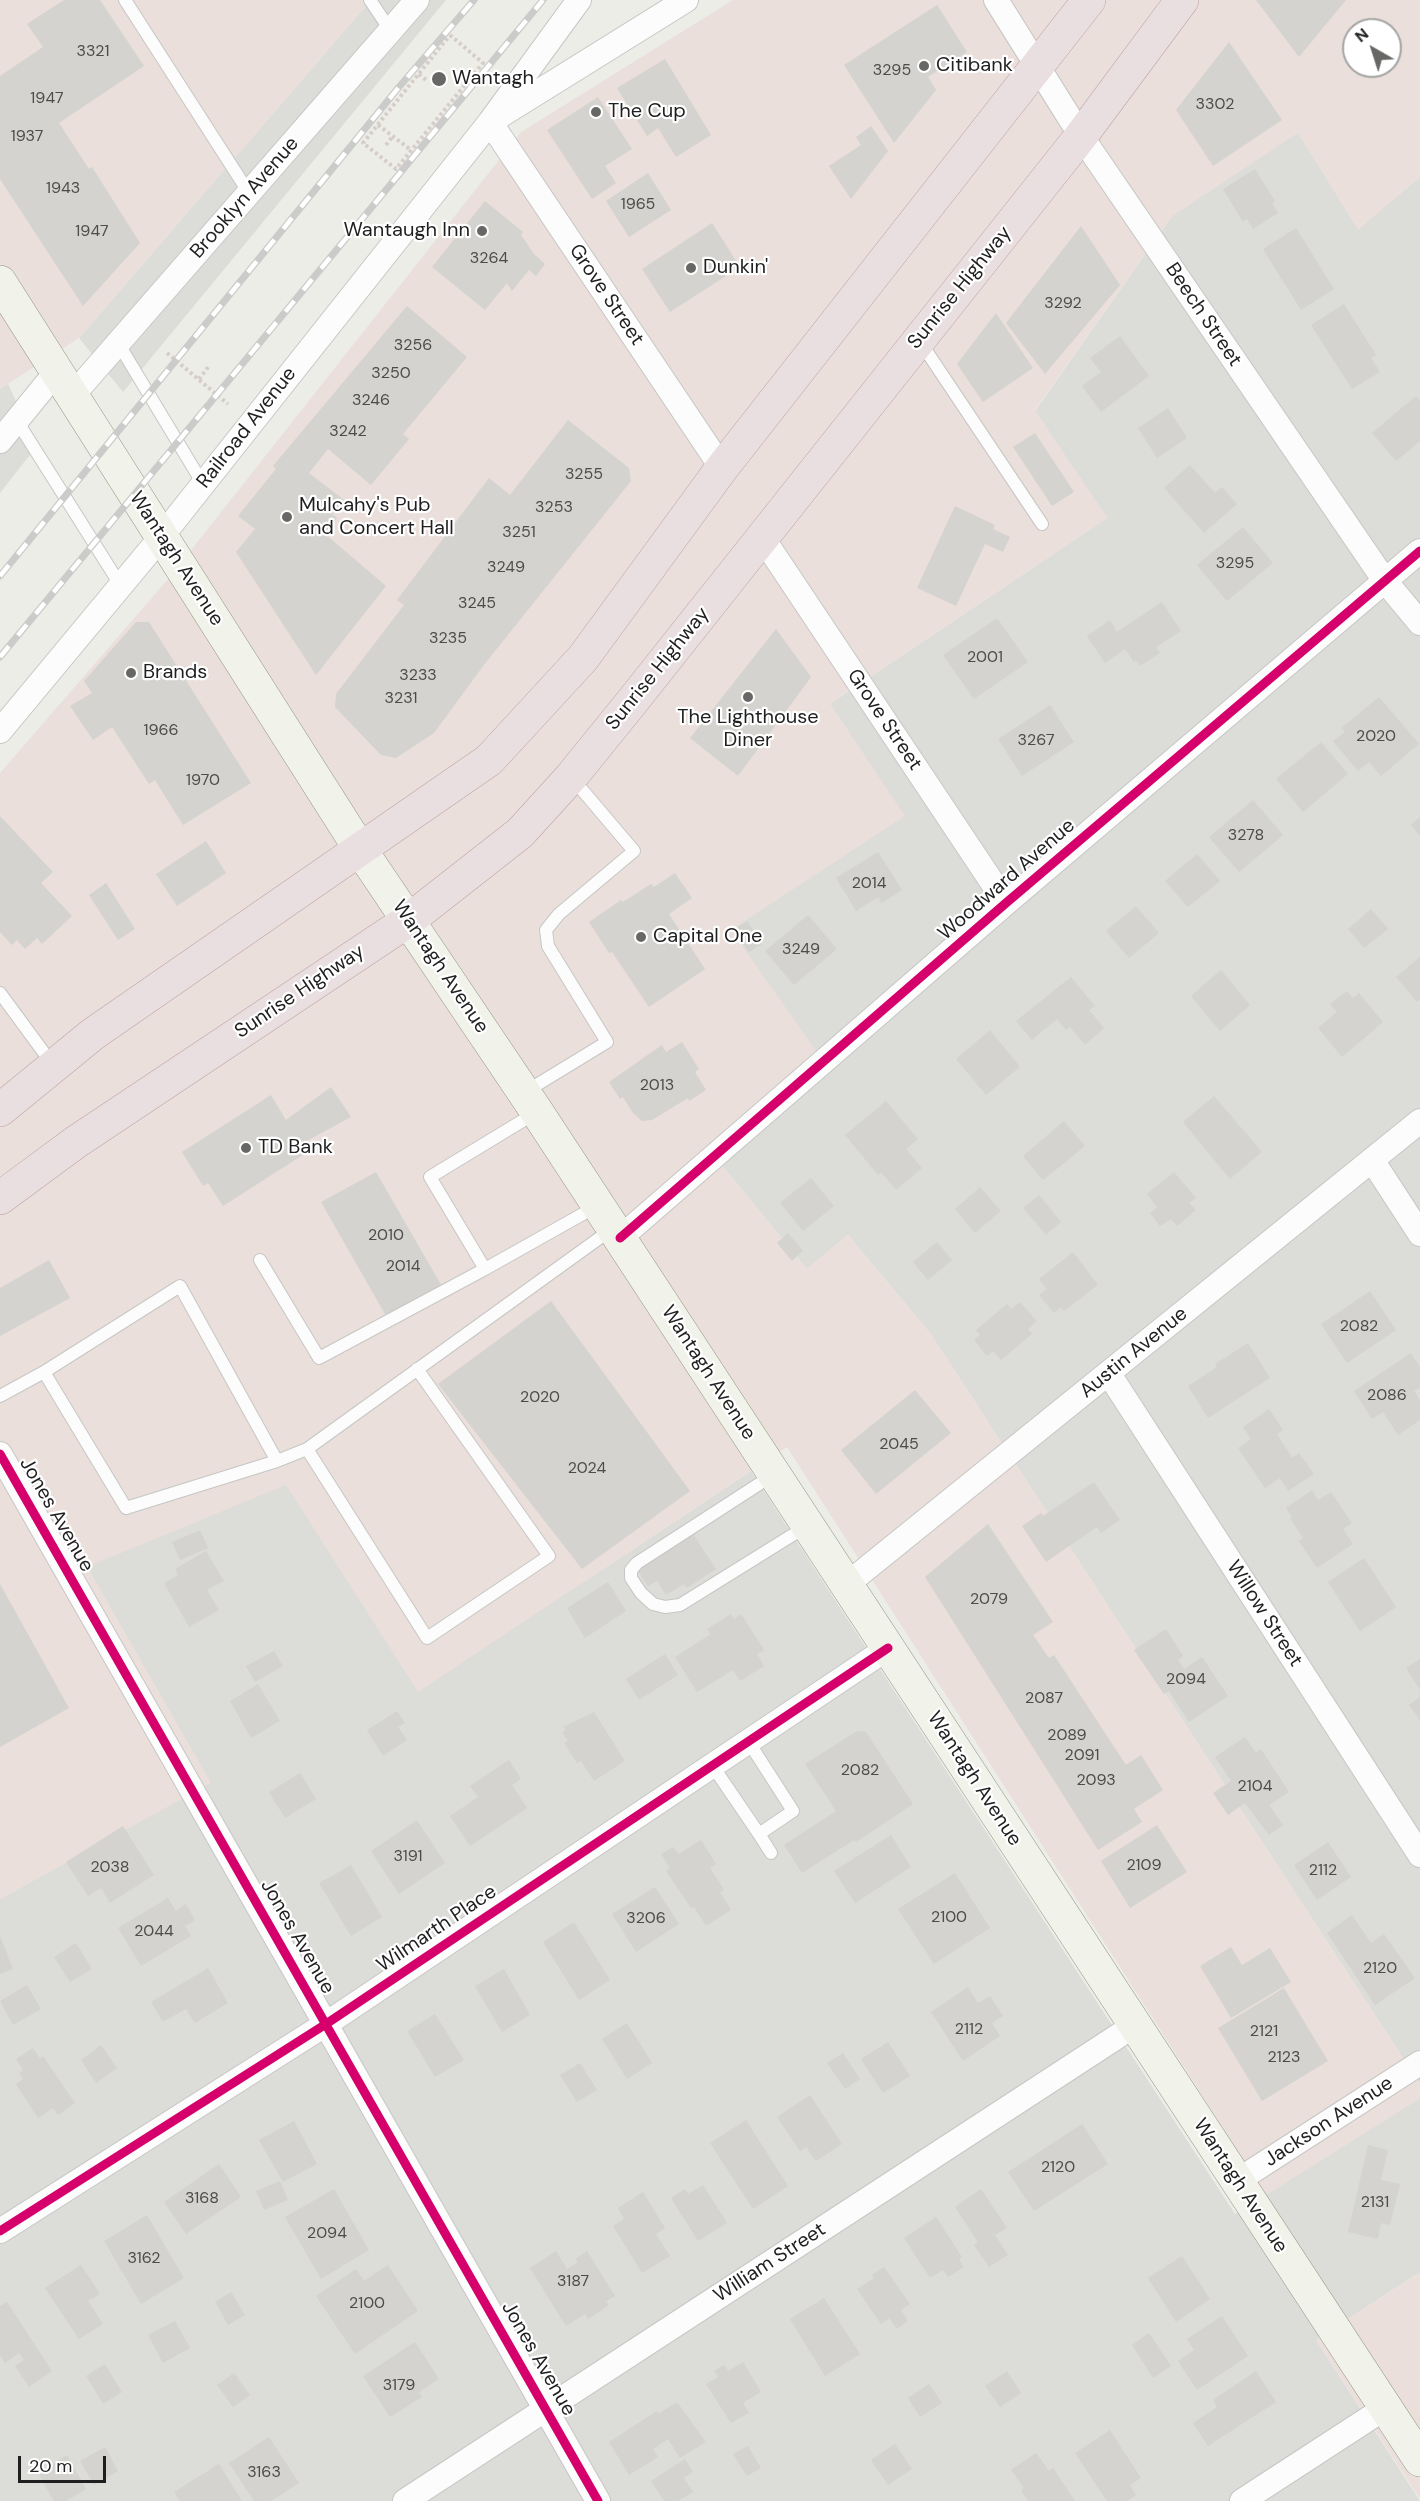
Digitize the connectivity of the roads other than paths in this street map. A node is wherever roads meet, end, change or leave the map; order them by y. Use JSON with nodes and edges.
{"nodes":[{"id":1,"x":125,"y":0,"type":"edge"},
{"id":2,"x":370,"y":0,"type":"edge"},
{"id":3,"x":417,"y":0,"type":"edge"},
{"id":4,"x":579,"y":0,"type":"edge"},
{"id":5,"x":686,"y":0,"type":"edge"},
{"id":6,"x":996,"y":0,"type":"edge"},
{"id":7,"x":1089,"y":0,"type":"edge"},
{"id":8,"x":1182,"y":0,"type":"edge"},
{"id":9,"x":390,"y":30,"type":"junction"},
{"id":10,"x":1038,"y":65,"type":"junction"},
{"id":11,"x":490,"y":122,"type":"junction"},
{"id":12,"x":1081,"y":136,"type":"junction"},
{"id":13,"x":249,"y":193,"type":"junction"},
{"id":14,"x":0,"y":282,"type":"edge"},
{"id":15,"x":918,"y":340,"type":"junction"},
{"id":16,"x":118,"y":343,"type":"junction"},
{"id":17,"x":65,"y":384,"type":"junction"},
{"id":18,"x":17,"y":421,"type":"junction"},
{"id":19,"x":0,"y":441,"type":"edge"},
{"id":20,"x":722,"y":468,"type":"junction"},
{"id":21,"x":203,"y":484,"type":"junction"},
{"id":22,"x":1042,"y":524,"type":"dead end"},
{"id":23,"x":162,"y":536,"type":"junction"},
{"id":24,"x":762,"y":537,"type":"junction"},
{"id":25,"x":1420,"y":551,"type":"edge"},
{"id":26,"x":1385,"y":580,"type":"junction"},
{"id":27,"x":121,"y":586,"type":"junction"},
{"id":28,"x":1420,"y":623,"type":"edge"},
{"id":29,"x":0,"y":731,"type":"edge"},
{"id":30,"x":571,"y":777,"type":"junction"},
{"id":31,"x":360,"y":849,"type":"junction"},
{"id":32,"x":1006,"y":903,"type":"junction"},
{"id":33,"x":409,"y":920,"type":"junction"},
{"id":34,"x":0,"y":993,"type":"edge"},
{"id":35,"x":54,"y":1066,"type":"junction"},
{"id":36,"x":530,"y":1102,"type":"junction"},
{"id":37,"x":0,"y":1110,"type":"edge"},
{"id":38,"x":1420,"y":1120,"type":"edge"},
{"id":39,"x":1372,"y":1160,"type":"junction"},
{"id":40,"x":0,"y":1198,"type":"edge"},
{"id":41,"x":610,"y":1224,"type":"junction"},
{"id":42,"x":1420,"y":1234,"type":"edge"},
{"id":43,"x":260,"y":1260,"type":"dead end"},
{"id":44,"x":485,"y":1269,"type":"junction"},
{"id":45,"x":417,"y":1369,"type":"junction"},
{"id":46,"x":44,"y":1372,"type":"junction"},
{"id":47,"x":1108,"y":1374,"type":"junction"},
{"id":48,"x":0,"y":1396,"type":"edge"},
{"id":49,"x":307,"y":1449,"type":"junction"},
{"id":50,"x":0,"y":1454,"type":"edge"},
{"id":51,"x":277,"y":1461,"type":"junction"},
{"id":52,"x":774,"y":1474,"type":"junction"},
{"id":53,"x":807,"y":1525,"type":"junction"},
{"id":54,"x":846,"y":1585,"type":"junction"},
{"id":55,"x":888,"y":1648,"type":"junction"},
{"id":56,"x":748,"y":1742,"type":"junction"},
{"id":57,"x":712,"y":1766,"type":"junction"},
{"id":58,"x":759,"y":1834,"type":"junction"},
{"id":59,"x":771,"y":1853,"type":"dead end"},
{"id":60,"x":1420,"y":1855,"type":"edge"},
{"id":61,"x":326,"y":2024,"type":"junction"},
{"id":62,"x":1135,"y":2025,"type":"junction"},
{"id":63,"x":1420,"y":2063,"type":"edge"},
{"id":64,"x":1237,"y":2181,"type":"junction"},
{"id":65,"x":0,"y":2231,"type":"edge"},
{"id":66,"x":1385,"y":2408,"type":"junction"},
{"id":67,"x":545,"y":2409,"type":"junction"},
{"id":68,"x":1420,"y":2460,"type":"edge"},
{"id":69,"x":405,"y":2501,"type":"edge"},
{"id":70,"x":598,"y":2501,"type":"edge"},
{"id":71,"x":1242,"y":2501,"type":"edge"}],
"edges":[{"from":1,"to":13,"type":"lane"},
{"from":2,"to":9,"type":"lane"},
{"from":3,"to":9,"type":"street","name":"Brooklyn Avenue"},
{"from":4,"to":11,"type":"street","name":"Railroad Avenue"},
{"from":5,"to":11,"type":"street","name":"Railroad Avenue"},
{"from":6,"to":10,"type":"street","name":"Beech Street"},
{"from":7,"to":10,"type":"highway"},
{"from":8,"to":12,"type":"highway","name":"Sunrise Highway"},
{"from":9,"to":13,"type":"street","name":"Brooklyn Avenue"},
{"from":10,"to":12,"type":"street","name":"Beech Street"},
{"from":10,"to":20,"type":"highway"},
{"from":11,"to":20,"type":"street","name":"Grove Street"},
{"from":11,"to":21,"type":"street","name":"Railroad Avenue"},
{"from":12,"to":15,"type":"highway","name":"Sunrise Highway"},
{"from":12,"to":26,"type":"street","name":"Beech Street"},
{"from":13,"to":16,"type":"street","name":"Brooklyn Avenue"},
{"from":14,"to":17,"type":"main road","name":"Wantagh Avenue"},
{"from":15,"to":22,"type":"lane"},
{"from":15,"to":24,"type":"highway","name":"Sunrise Highway"},
{"from":16,"to":17,"type":"street","name":"Brooklyn Avenue"},
{"from":16,"to":21,"type":"lane"},
{"from":17,"to":18,"type":"street","name":"Brooklyn Avenue"},
{"from":17,"to":23,"type":"main road","name":"Wantagh Avenue"},
{"from":18,"to":19,"type":"street","name":"Brooklyn Avenue"},
{"from":18,"to":27,"type":"lane"},
{"from":20,"to":31,"type":"highway"},
{"from":21,"to":23,"type":"street","name":"Railroad Avenue"},
{"from":23,"to":27,"type":"street","name":"Railroad Avenue"},
{"from":23,"to":31,"type":"main road","name":"Wantagh Avenue"},
{"from":24,"to":30,"type":"highway","name":"Sunrise Highway"},
{"from":24,"to":32,"type":"street","name":"Grove Street"},
{"from":25,"to":26,"type":"street","name":"Woodward Avenue"},
{"from":26,"to":28,"type":"street","name":"Beech Street"},
{"from":26,"to":32,"type":"street","name":"Woodward Avenue"},
{"from":27,"to":29,"type":"street","name":"Railroad Avenue"},
{"from":30,"to":33,"type":"highway","name":"Sunrise Highway"},
{"from":30,"to":36,"type":"lane"},
{"from":31,"to":33,"type":"main road","name":"Wantagh Avenue"},
{"from":31,"to":35,"type":"highway"},
{"from":32,"to":41,"type":"street","name":"Woodward Avenue"},
{"from":33,"to":36,"type":"main road","name":"Wantagh Avenue"},
{"from":33,"to":40,"type":"highway","name":"Sunrise Highway"},
{"from":34,"to":35,"type":"lane"},
{"from":35,"to":37,"type":"highway"},
{"from":36,"to":41,"type":"main road","name":"Wantagh Avenue"},
{"from":36,"to":44,"type":"lane"},
{"from":38,"to":39,"type":"street","name":"Austin Avenue"},
{"from":39,"to":42,"type":"street"},
{"from":39,"to":47,"type":"street","name":"Austin Avenue"},
{"from":41,"to":44,"type":"lane"},
{"from":41,"to":45,"type":"lane"},
{"from":41,"to":52,"type":"main road","name":"Wantagh Avenue"},
{"from":43,"to":44,"type":"lane"},
{"from":45,"to":49,"type":"lane"},
{"from":45,"to":49,"type":"lane"},
{"from":46,"to":48,"type":"lane"},
{"from":46,"to":51,"type":"lane"},
{"from":46,"to":51,"type":"lane"},
{"from":47,"to":54,"type":"street","name":"Austin Avenue"},
{"from":47,"to":60,"type":"street","name":"Willow Street"},
{"from":49,"to":51,"type":"lane"},
{"from":50,"to":61,"type":"street","name":"Jones Avenue"},
{"from":52,"to":53,"type":"main road","name":"Wantagh Avenue"},
{"from":52,"to":53,"type":"lane"},
{"from":53,"to":54,"type":"main road","name":"Wantagh Avenue"},
{"from":54,"to":55,"type":"main road","name":"Wantagh Avenue"},
{"from":55,"to":56,"type":"street","name":"Wilmarth Place"},
{"from":55,"to":62,"type":"main road","name":"Wantagh Avenue"},
{"from":56,"to":57,"type":"street","name":"Wilmarth Place"},
{"from":56,"to":58,"type":"lane"},
{"from":57,"to":58,"type":"lane"},
{"from":57,"to":61,"type":"street","name":"Wilmarth Place"},
{"from":58,"to":59,"type":"lane"},
{"from":61,"to":65,"type":"street","name":"Wilmarth Place"},
{"from":61,"to":67,"type":"street","name":"Jones Avenue"},
{"from":62,"to":64,"type":"main road","name":"Wantagh Avenue"},
{"from":62,"to":67,"type":"street","name":"William Street"},
{"from":63,"to":64,"type":"street","name":"Jackson Avenue"},
{"from":64,"to":66,"type":"main road","name":"Wantagh Avenue"},
{"from":66,"to":68,"type":"main road","name":"Wantagh Avenue"},
{"from":66,"to":71,"type":"street"},
{"from":67,"to":69,"type":"street","name":"William Street"},
{"from":67,"to":70,"type":"street","name":"Jones Avenue"}]}
